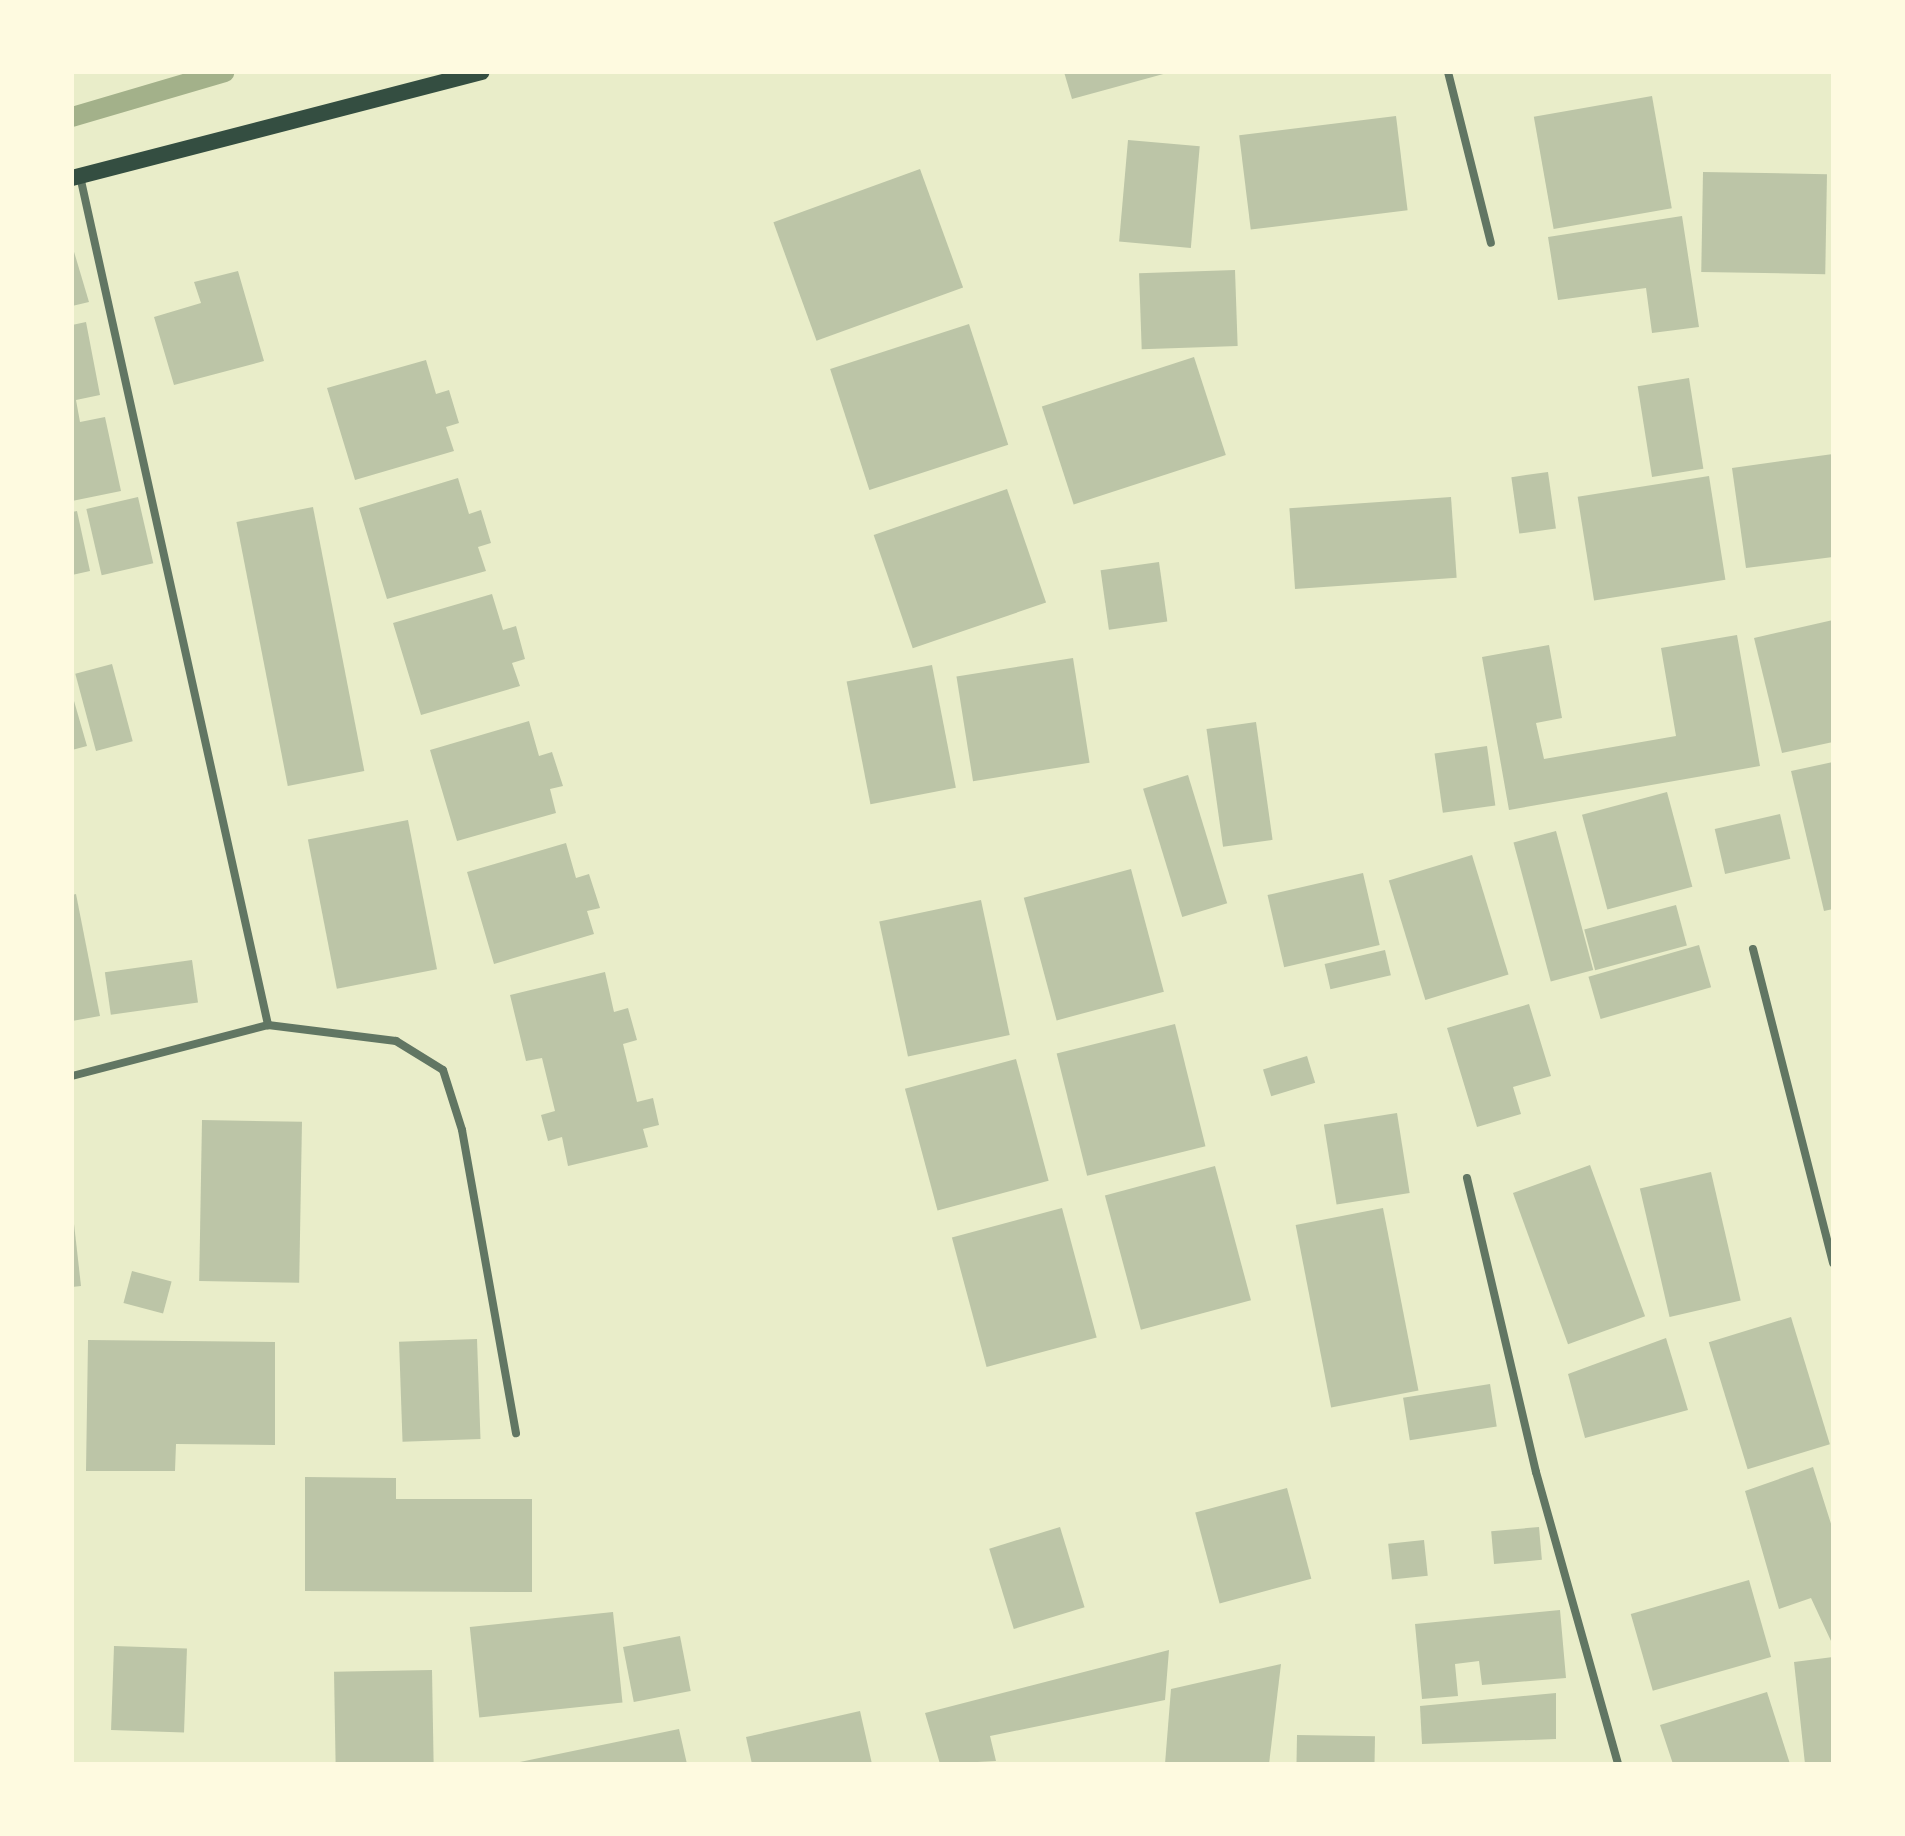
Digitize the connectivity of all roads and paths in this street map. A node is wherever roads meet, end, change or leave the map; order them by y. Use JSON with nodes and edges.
{"nodes":[{"id":1,"x":482,"y":72,"type":"edge"},
{"id":2,"x":1448,"y":72,"type":"edge"},
{"id":3,"x":76,"y":177,"type":"edge"},
{"id":4,"x":1491,"y":243,"type":"dead end"},
{"id":5,"x":1753,"y":949,"type":"dead end"},
{"id":6,"x":268,"y":1025,"type":"junction"},
{"id":7,"x":72,"y":1076,"type":"edge"},
{"id":8,"x":1467,"y":1178,"type":"dead end"},
{"id":9,"x":1833,"y":1263,"type":"edge"},
{"id":10,"x":516,"y":1433,"type":"dead end"},
{"id":11,"x":1618,"y":1764,"type":"edge"}],
"edges":[{"from":1,"to":3,"type":"main road"},
{"from":2,"to":4,"type":"street"},
{"from":3,"to":6,"type":"street"},
{"from":5,"to":9,"type":"street"},
{"from":6,"to":7,"type":"street"},
{"from":6,"to":10,"type":"street"},
{"from":8,"to":11,"type":"street"}]}
